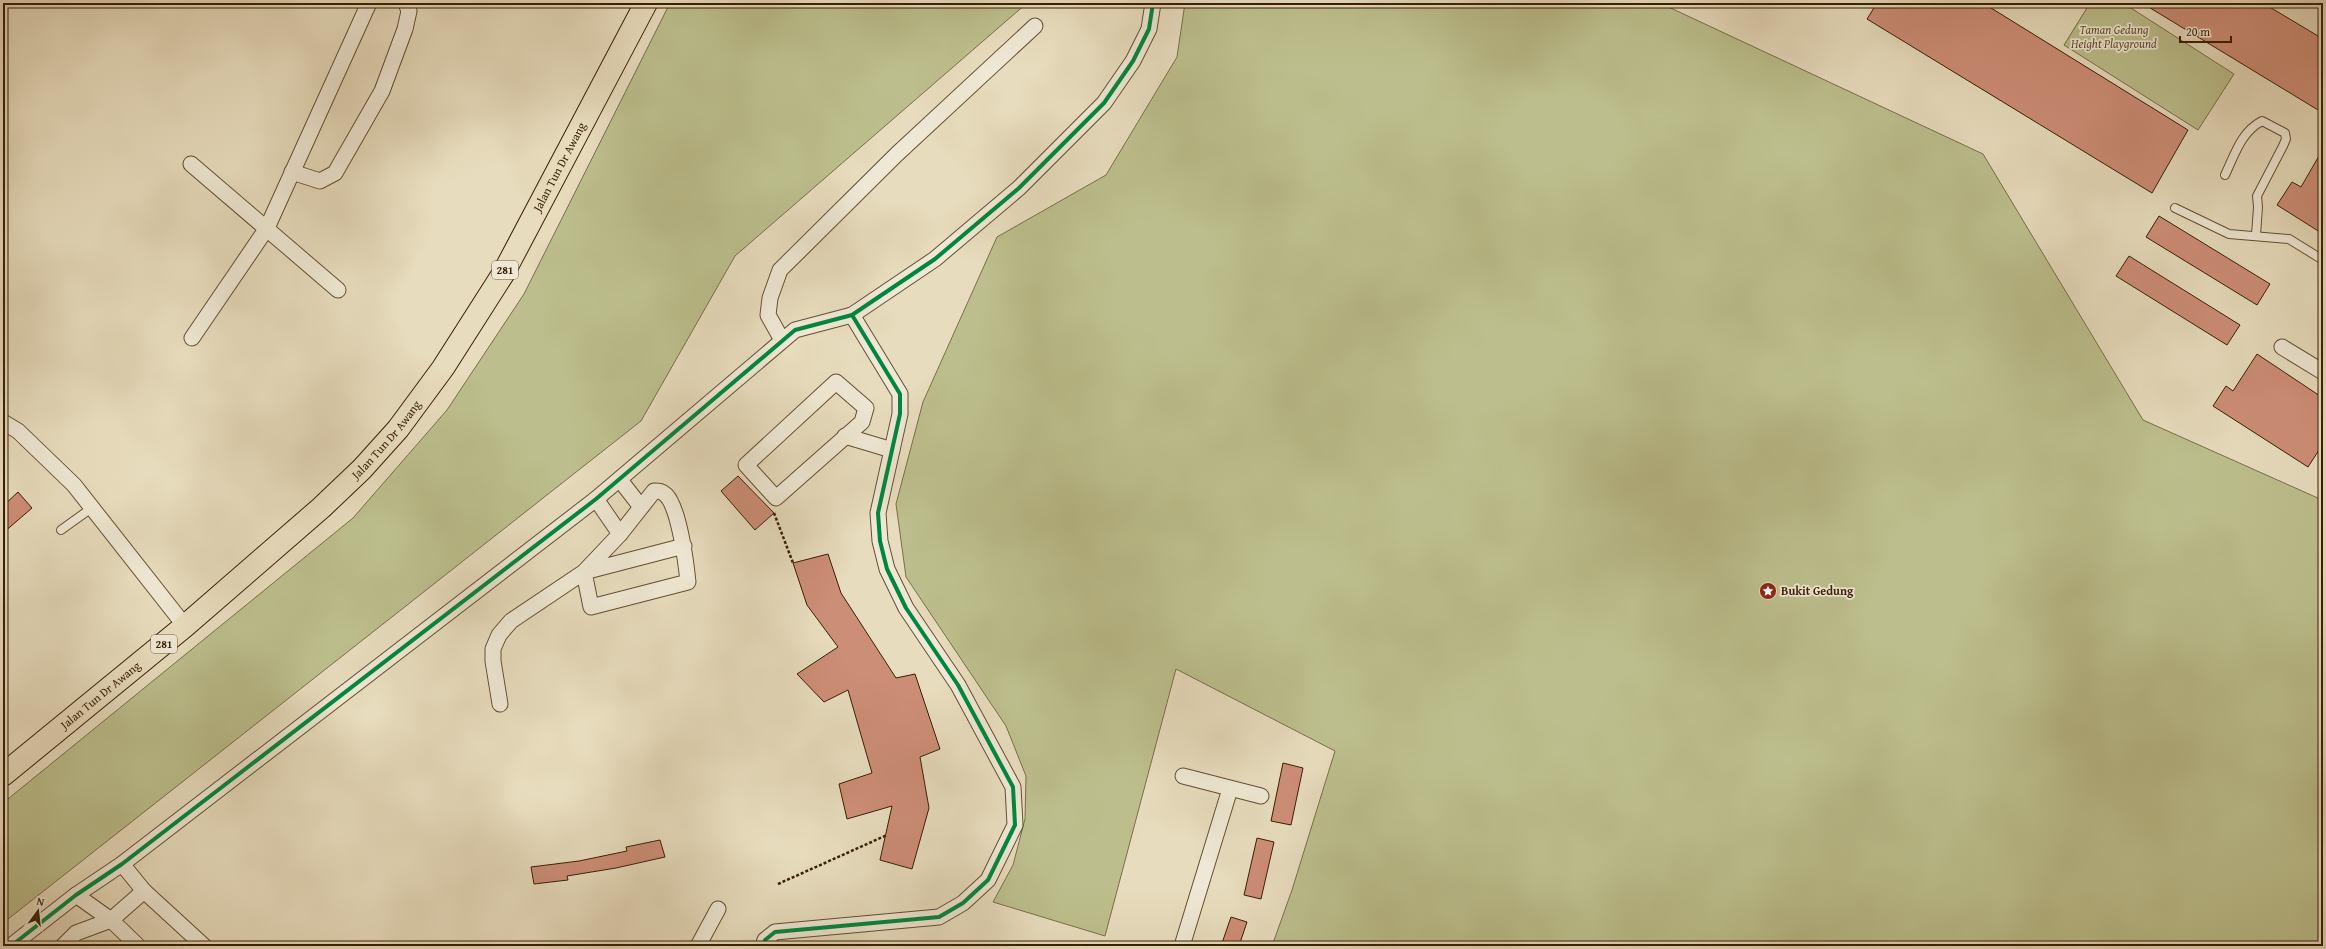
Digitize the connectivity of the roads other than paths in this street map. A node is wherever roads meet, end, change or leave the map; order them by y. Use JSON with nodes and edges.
{"nodes":[{"id":1,"x":369,"y":3,"type":"edge"},
{"id":2,"x":406,"y":3,"type":"edge"},
{"id":3,"x":646,"y":3,"type":"edge"},
{"id":4,"x":1153,"y":3,"type":"edge"},
{"id":5,"x":1035,"y":26,"type":"dead end"},
{"id":6,"x":191,"y":164,"type":"dead end"},
{"id":7,"x":292,"y":172,"type":"junction"},
{"id":8,"x":2225,"y":175,"type":"dead end"},
{"id":9,"x":2175,"y":208,"type":"dead end"},
{"id":10,"x":267,"y":228,"type":"junction"},
{"id":11,"x":2256,"y":235,"type":"junction"},
{"id":12,"x":2323,"y":260,"type":"edge"},
{"id":13,"x":338,"y":290,"type":"dead end"},
{"id":14,"x":852,"y":315,"type":"junction"},
{"id":15,"x":192,"y":338,"type":"dead end"},
{"id":16,"x":782,"y":340,"type":"junction"},
{"id":17,"x":2282,"y":347,"type":"dead end"},
{"id":18,"x":2323,"y":372,"type":"edge"},
{"id":19,"x":3,"y":422,"type":"edge"},
{"id":20,"x":845,"y":436,"type":"junction"},
{"id":21,"x":892,"y":450,"type":"junction"},
{"id":22,"x":620,"y":480,"type":"junction"},
{"id":23,"x":596,"y":499,"type":"junction"},
{"id":24,"x":93,"y":507,"type":"junction"},
{"id":25,"x":641,"y":507,"type":"junction"},
{"id":26,"x":61,"y":530,"type":"dead end"},
{"id":27,"x":620,"y":534,"type":"junction"},
{"id":28,"x":684,"y":546,"type":"junction"},
{"id":29,"x":584,"y":572,"type":"junction"},
{"id":30,"x":185,"y":626,"type":"junction"},
{"id":31,"x":500,"y":704,"type":"dead end"},
{"id":32,"x":3,"y":775,"type":"edge"},
{"id":33,"x":1183,"y":776,"type":"dead end"},
{"id":34,"x":1230,"y":789,"type":"junction"},
{"id":35,"x":1261,"y":796,"type":"dead end"},
{"id":36,"x":122,"y":864,"type":"junction"},
{"id":37,"x":144,"y":891,"type":"junction"},
{"id":38,"x":76,"y":895,"type":"junction"},
{"id":39,"x":718,"y":909,"type":"dead end"},
{"id":40,"x":111,"y":920,"type":"junction"},
{"id":41,"x":11,"y":946,"type":"edge"},
{"id":42,"x":63,"y":946,"type":"edge"},
{"id":43,"x":138,"y":946,"type":"edge"},
{"id":44,"x":204,"y":946,"type":"edge"},
{"id":45,"x":698,"y":946,"type":"edge"},
{"id":46,"x":763,"y":946,"type":"edge"},
{"id":47,"x":1182,"y":946,"type":"edge"}],
"edges":[{"from":1,"to":7,"type":"street"},
{"from":2,"to":7,"type":"street"},
{"from":3,"to":30,"type":"main road","name":"Jalan Tun Dr Awang","number":"281"},
{"from":4,"to":14,"type":"street"},
{"from":5,"to":16,"type":"street"},
{"from":6,"to":10,"type":"street"},
{"from":7,"to":10,"type":"street"},
{"from":8,"to":11,"type":"lane"},
{"from":9,"to":11,"type":"lane"},
{"from":10,"to":13,"type":"street"},
{"from":10,"to":15,"type":"street"},
{"from":11,"to":12,"type":"lane"},
{"from":14,"to":16,"type":"street"},
{"from":14,"to":21,"type":"street"},
{"from":16,"to":22,"type":"street"},
{"from":17,"to":18,"type":"street"},
{"from":19,"to":24,"type":"street"},
{"from":20,"to":20,"type":"street"},
{"from":20,"to":21,"type":"street"},
{"from":21,"to":46,"type":"street"},
{"from":22,"to":23,"type":"street"},
{"from":22,"to":25,"type":"street"},
{"from":23,"to":27,"type":"street"},
{"from":23,"to":36,"type":"street"},
{"from":24,"to":26,"type":"lane"},
{"from":24,"to":30,"type":"street"},
{"from":25,"to":27,"type":"street"},
{"from":25,"to":28,"type":"street"},
{"from":27,"to":29,"type":"street"},
{"from":28,"to":29,"type":"street"},
{"from":28,"to":29,"type":"street"},
{"from":29,"to":31,"type":"street"},
{"from":30,"to":32,"type":"main road","name":"Jalan Tun Dr Awang","number":"281"},
{"from":33,"to":34,"type":"street"},
{"from":34,"to":35,"type":"street"},
{"from":34,"to":47,"type":"street"},
{"from":36,"to":37,"type":"street"},
{"from":36,"to":38,"type":"street"},
{"from":37,"to":40,"type":"street"},
{"from":37,"to":44,"type":"street"},
{"from":38,"to":40,"type":"street"},
{"from":38,"to":41,"type":"street"},
{"from":39,"to":45,"type":"street"},
{"from":40,"to":42,"type":"street"},
{"from":40,"to":43,"type":"street"}]}
